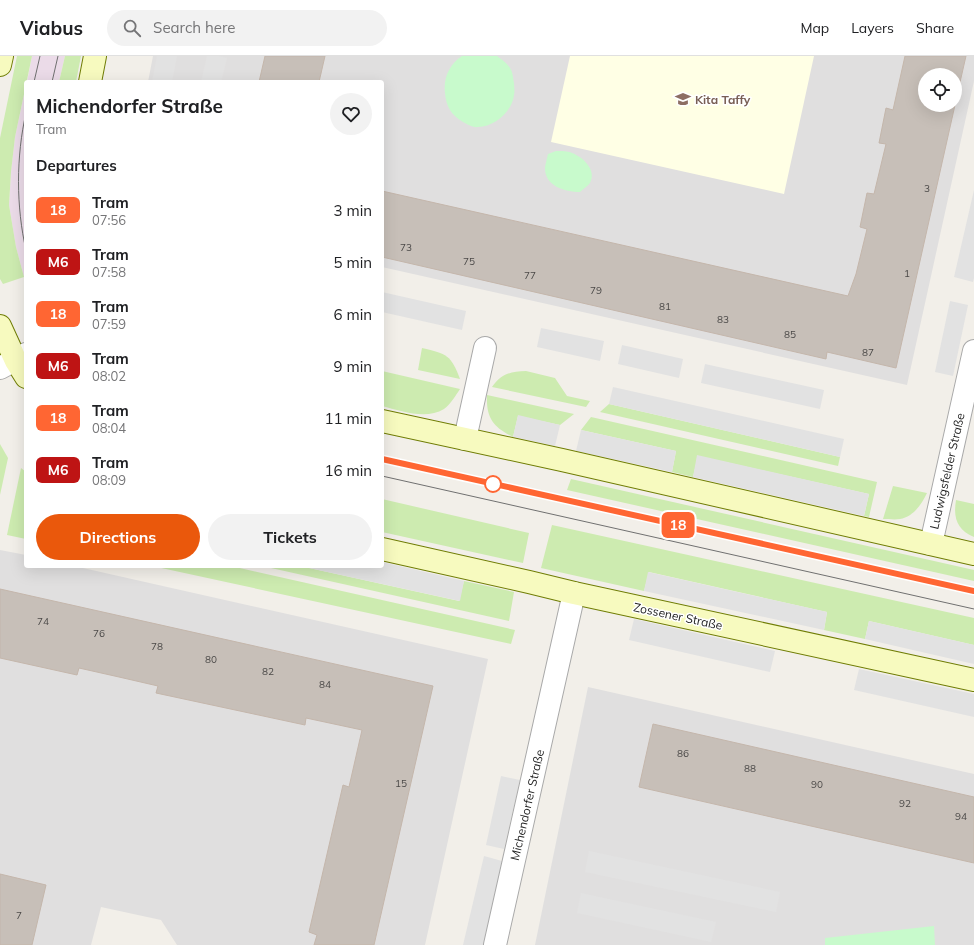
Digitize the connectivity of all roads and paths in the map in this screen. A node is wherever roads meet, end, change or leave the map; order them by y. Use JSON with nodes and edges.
{"nodes":[{"id":1,"x":2,"y":56,"type":"edge"},
{"id":2,"x":96,"y":56,"type":"edge"},
{"id":3,"x":0,"y":65,"type":"edge"},
{"id":4,"x":90,"y":80,"type":"edge"},
{"id":5,"x":0,"y":326,"type":"edge"},
{"id":6,"x":484,"y":348,"type":"dead end"},
{"id":7,"x":974,"y":351,"type":"edge"},
{"id":8,"x":17,"y":365,"type":"edge"},
{"id":9,"x":384,"y":421,"type":"edge"},
{"id":10,"x":465,"y":440,"type":"junction"},
{"id":11,"x":931,"y":544,"type":"junction"},
{"id":12,"x":384,"y":549,"type":"edge"},
{"id":13,"x":974,"y":554,"type":"edge"},
{"id":14,"x":574,"y":594,"type":"junction"},
{"id":15,"x":974,"y":680,"type":"edge"},
{"id":16,"x":495,"y":945,"type":"edge"}],
"edges":[{"from":1,"to":3,"type":"street"},
{"from":2,"to":4,"type":"street"},
{"from":5,"to":8,"type":"street"},
{"from":6,"to":10,"type":"street"},
{"from":7,"to":11,"type":"street","name":"Ludwigsfelder Straße"},
{"from":9,"to":10,"type":"street"},
{"from":10,"to":11,"type":"street"},
{"from":11,"to":13,"type":"street"},
{"from":12,"to":14,"type":"street","name":"Zossener Straße"},
{"from":14,"to":15,"type":"street","name":"Zossener Straße"},
{"from":14,"to":16,"type":"street","name":"Michendorfer Straße"}]}
